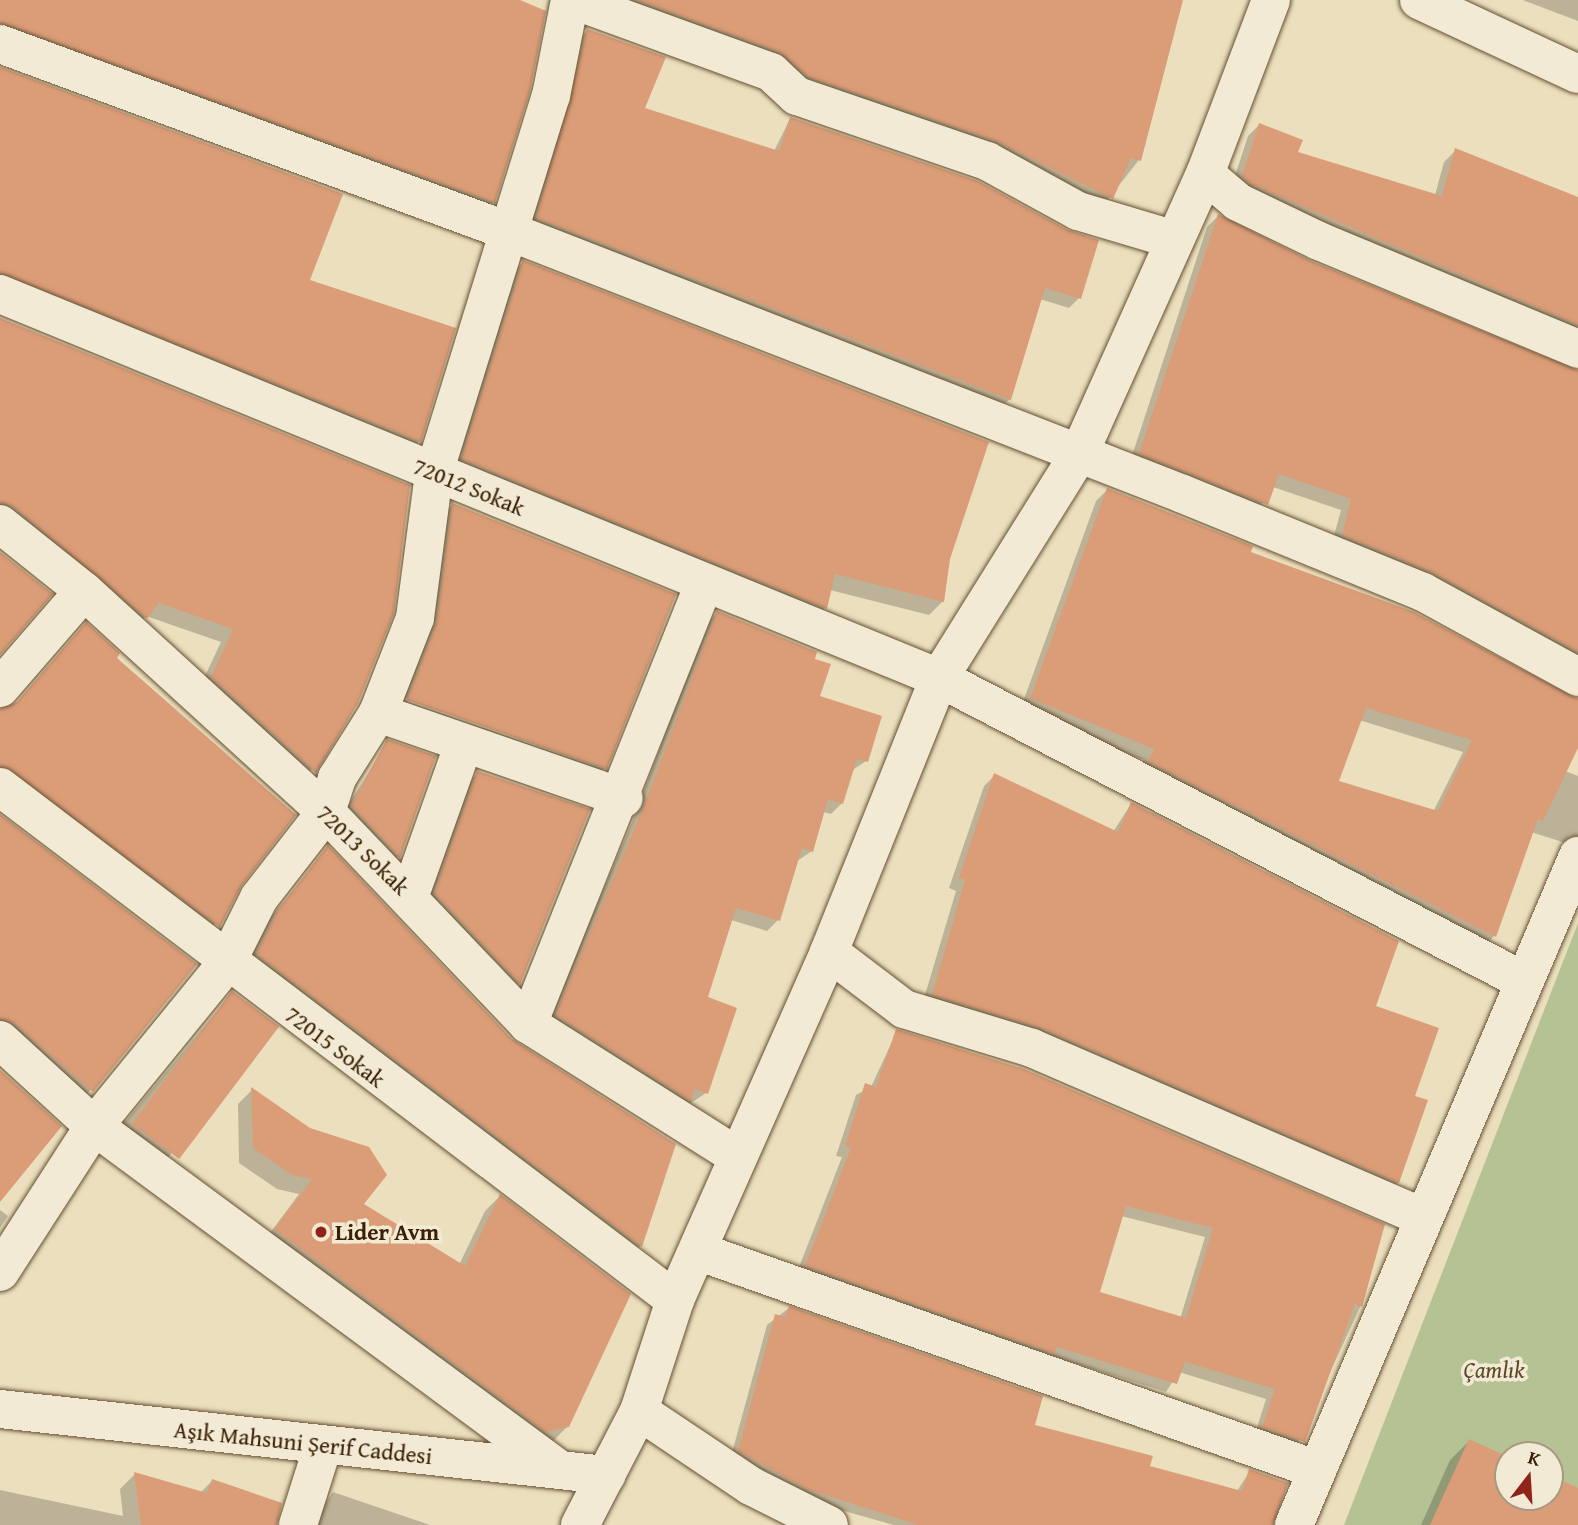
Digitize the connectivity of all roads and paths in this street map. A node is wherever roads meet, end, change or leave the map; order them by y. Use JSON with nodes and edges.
{"nodes":[{"id":1,"x":572,"y":0,"type":"edge"},
{"id":2,"x":1271,"y":0,"type":"edge"},
{"id":3,"x":1419,"y":0,"type":"edge"},
{"id":4,"x":0,"y":44,"type":"edge"},
{"id":5,"x":1578,"y":74,"type":"edge"},
{"id":6,"x":1205,"y":174,"type":"junction"},
{"id":7,"x":508,"y":231,"type":"junction"},
{"id":8,"x":1175,"y":240,"type":"junction"},
{"id":9,"x":0,"y":294,"type":"edge"},
{"id":10,"x":1578,"y":349,"type":"edge"},
{"id":11,"x":1079,"y":454,"type":"junction"},
{"id":12,"x":434,"y":473,"type":"junction"},
{"id":13,"x":0,"y":524,"type":"edge"},
{"id":14,"x":704,"y":584,"type":"junction"},
{"id":15,"x":84,"y":591,"type":"junction"},
{"id":16,"x":1578,"y":677,"type":"edge"},
{"id":17,"x":939,"y":678,"type":"junction"},
{"id":18,"x":0,"y":688,"type":"edge"},
{"id":19,"x":378,"y":713,"type":"junction"},
{"id":20,"x":464,"y":743,"type":"junction"},
{"id":21,"x":0,"y":787,"type":"edge"},
{"id":22,"x":624,"y":799,"type":"junction"},
{"id":23,"x":326,"y":812,"type":"junction"},
{"id":24,"x":1578,"y":856,"type":"edge"},
{"id":25,"x":410,"y":895,"type":"junction"},
{"id":26,"x":828,"y":952,"type":"junction"},
{"id":27,"x":226,"y":964,"type":"junction"},
{"id":28,"x":1524,"y":981,"type":"junction"},
{"id":29,"x":528,"y":1024,"type":"junction"},
{"id":30,"x":0,"y":1040,"type":"edge"},
{"id":31,"x":94,"y":1126,"type":"junction"},
{"id":32,"x":737,"y":1156,"type":"junction"},
{"id":33,"x":1423,"y":1217,"type":"junction"},
{"id":34,"x":700,"y":1252,"type":"junction"},
{"id":35,"x":0,"y":1272,"type":"edge"},
{"id":36,"x":675,"y":1300,"type":"junction"},
{"id":37,"x":0,"y":1409,"type":"edge"},
{"id":38,"x":639,"y":1411,"type":"junction"},
{"id":39,"x":323,"y":1446,"type":"junction"},
{"id":40,"x":1315,"y":1469,"type":"junction"},
{"id":41,"x":561,"y":1470,"type":"junction"},
{"id":42,"x":606,"y":1475,"type":"junction"},
{"id":43,"x":298,"y":1525,"type":"edge"},
{"id":44,"x":580,"y":1525,"type":"edge"},
{"id":45,"x":829,"y":1525,"type":"edge"},
{"id":46,"x":1294,"y":1525,"type":"edge"}],
"edges":[{"from":1,"to":7,"type":"street"},
{"from":1,"to":8,"type":"street"},
{"from":2,"to":6,"type":"street"},
{"from":3,"to":5,"type":"street"},
{"from":4,"to":7,"type":"street"},
{"from":6,"to":8,"type":"street"},
{"from":6,"to":10,"type":"street"},
{"from":7,"to":11,"type":"street"},
{"from":7,"to":12,"type":"street"},
{"from":8,"to":11,"type":"street"},
{"from":9,"to":12,"type":"street","name":"72012 Sokak"},
{"from":11,"to":16,"type":"street"},
{"from":11,"to":17,"type":"street"},
{"from":12,"to":14,"type":"street","name":"72012 Sokak"},
{"from":12,"to":19,"type":"street"},
{"from":13,"to":15,"type":"street","name":"72013 Sokak"},
{"from":14,"to":17,"type":"street","name":"72012 Sokak"},
{"from":14,"to":22,"type":"street"},
{"from":15,"to":18,"type":"street"},
{"from":15,"to":23,"type":"street","name":"72013 Sokak"},
{"from":17,"to":26,"type":"street"},
{"from":17,"to":28,"type":"street","name":"72012 Sokak"},
{"from":19,"to":20,"type":"street"},
{"from":19,"to":23,"type":"street"},
{"from":20,"to":22,"type":"street"},
{"from":20,"to":25,"type":"street"},
{"from":21,"to":27,"type":"street","name":"72015 Sokak"},
{"from":22,"to":29,"type":"street"},
{"from":23,"to":25,"type":"street","name":"72013 Sokak"},
{"from":23,"to":27,"type":"street"},
{"from":24,"to":28,"type":"street"},
{"from":25,"to":29,"type":"street","name":"72013 Sokak"},
{"from":26,"to":32,"type":"street"},
{"from":26,"to":33,"type":"street"},
{"from":27,"to":31,"type":"street"},
{"from":27,"to":36,"type":"street","name":"72015 Sokak"},
{"from":28,"to":33,"type":"street"},
{"from":29,"to":32,"type":"street","name":"72013 Sokak"},
{"from":30,"to":31,"type":"street"},
{"from":31,"to":35,"type":"street"},
{"from":31,"to":41,"type":"street"},
{"from":32,"to":34,"type":"street"},
{"from":33,"to":40,"type":"street"},
{"from":34,"to":36,"type":"street"},
{"from":34,"to":40,"type":"street"},
{"from":36,"to":38,"type":"street"},
{"from":37,"to":39,"type":"street","name":"Aşık Mahsuni Şerif Caddesi"},
{"from":38,"to":42,"type":"street"},
{"from":38,"to":45,"type":"street"},
{"from":39,"to":41,"type":"street","name":"Aşık Mahsuni Şerif Caddesi"},
{"from":39,"to":43,"type":"street"},
{"from":40,"to":46,"type":"street"},
{"from":41,"to":42,"type":"street","name":"Aşık Mahsuni Şerif Caddesi"},
{"from":42,"to":44,"type":"street"}]}
